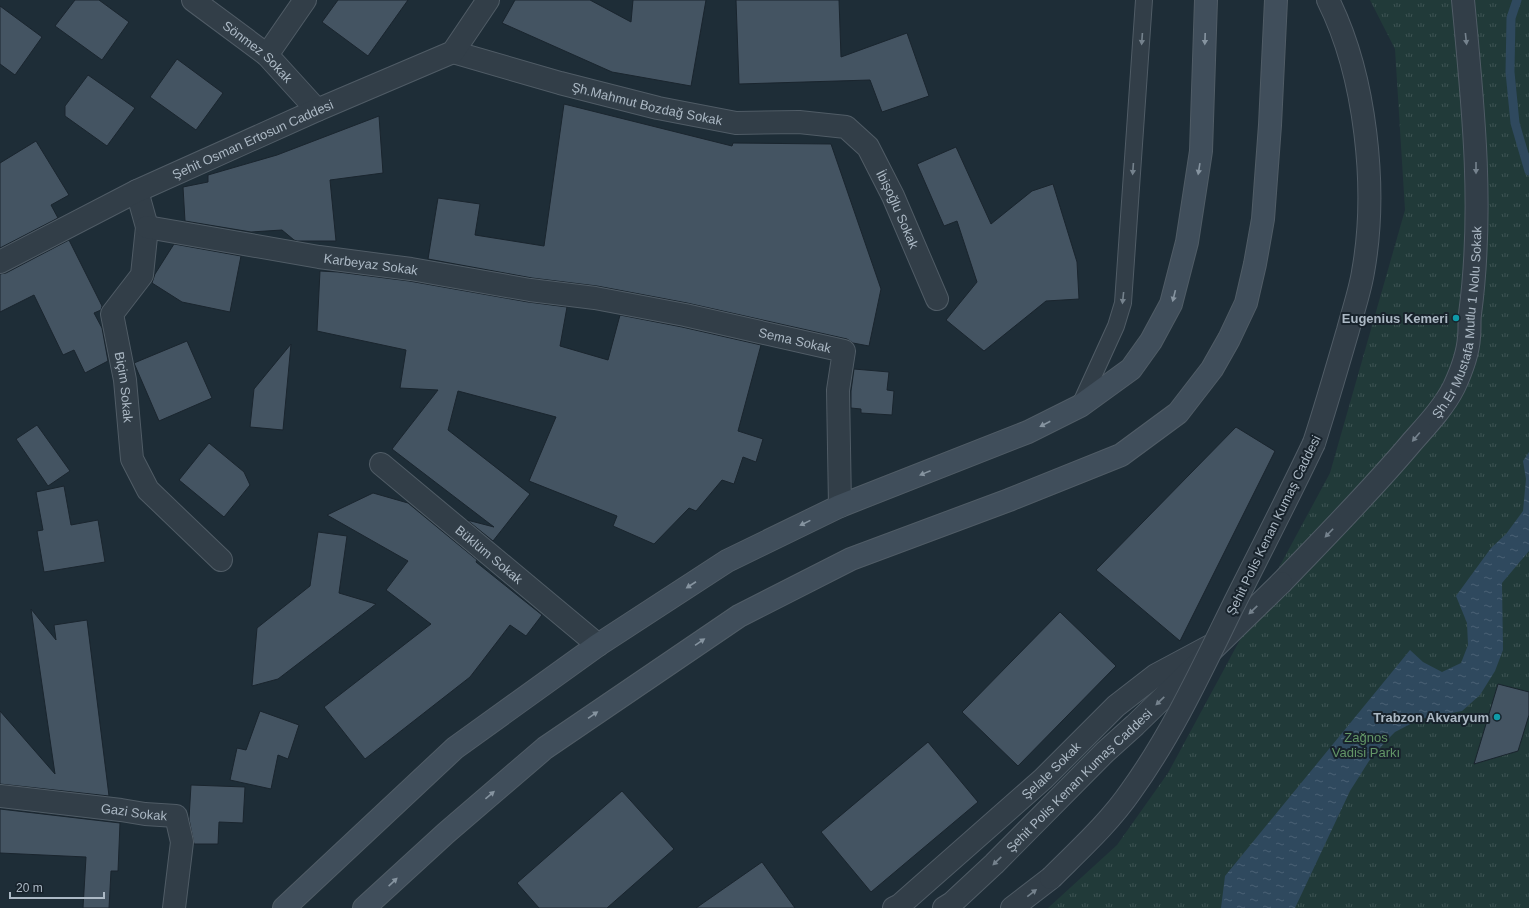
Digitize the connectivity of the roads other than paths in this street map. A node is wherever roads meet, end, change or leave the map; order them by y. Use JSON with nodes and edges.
{"nodes":[{"id":1,"x":193,"y":0,"type":"edge"},
{"id":2,"x":305,"y":0,"type":"edge"},
{"id":3,"x":488,"y":0,"type":"edge"},
{"id":4,"x":1144,"y":0,"type":"edge"},
{"id":5,"x":1206,"y":0,"type":"edge"},
{"id":6,"x":1276,"y":0,"type":"edge"},
{"id":7,"x":1328,"y":0,"type":"edge"},
{"id":8,"x":1463,"y":0,"type":"edge"},
{"id":9,"x":453,"y":52,"type":"junction"},
{"id":10,"x":267,"y":55,"type":"junction"},
{"id":11,"x":318,"y":110,"type":"junction"},
{"id":12,"x":846,"y":126,"type":"joint"},
{"id":13,"x":137,"y":190,"type":"junction"},
{"id":14,"x":147,"y":227,"type":"junction"},
{"id":15,"x":0,"y":262,"type":"edge"},
{"id":16,"x":595,"y":298,"type":"joint"},
{"id":17,"x":937,"y":299,"type":"dead end"},
{"id":18,"x":1080,"y":406,"type":"junction"},
{"id":19,"x":380,"y":464,"type":"dead end"},
{"id":20,"x":840,"y":506,"type":"junction"},
{"id":21,"x":221,"y":560,"type":"dead end"},
{"id":22,"x":1281,"y":583,"type":"joint"},
{"id":23,"x":1215,"y":644,"type":"junction"},
{"id":24,"x":598,"y":645,"type":"junction"},
{"id":25,"x":0,"y":796,"type":"edge"},
{"id":26,"x":174,"y":908,"type":"edge"},
{"id":27,"x":284,"y":908,"type":"edge"},
{"id":28,"x":364,"y":908,"type":"edge"},
{"id":29,"x":894,"y":908,"type":"edge"},
{"id":30,"x":944,"y":908,"type":"edge"},
{"id":31,"x":1012,"y":908,"type":"edge"}],
"edges":[{"from":1,"to":10,"type":"street","name":"Sönmez Sokak"},
{"from":2,"to":10,"type":"street"},
{"from":3,"to":9,"type":"street"},
{"from":4,"to":18,"type":"lane","one_way":true},
{"from":5,"to":18,"type":"main road","one_way":true},
{"from":28,"to":6,"type":"main road","one_way":true},
{"from":7,"to":23,"type":"street","name":"Şehit Polis Kenan Kumaş Caddesi","bridge":true},
{"from":8,"to":22,"type":"street","name":"Şh.Er Mustafa Mutlu 1 Nolu Sokak","one_way":true},
{"from":9,"to":11,"type":"street","name":"Şehit Osman Ertosun Caddesi"},
{"from":9,"to":12,"type":"street","name":"Şh.Mahmut Bozdağ Sokak"},
{"from":10,"to":11,"type":"street","name":"Sönmez Sokak"},
{"from":11,"to":13,"type":"street","name":"Şehit Osman Ertosun Caddesi"},
{"from":12,"to":17,"type":"street","name":"İbişoğlu Sokak"},
{"from":13,"to":14,"type":"street","name":"Biçim Sokak"},
{"from":13,"to":15,"type":"street","name":"Şehit Osman Ertosun Caddesi"},
{"from":14,"to":16,"type":"street","name":"Karbeyaz Sokak"},
{"from":14,"to":21,"type":"street","name":"Biçim Sokak"},
{"from":16,"to":20,"type":"street","name":"Sema Sokak"},
{"from":18,"to":20,"type":"main road","one_way":true},
{"from":19,"to":24,"type":"street","name":"Büklüm Sokak"},
{"from":20,"to":24,"type":"main road","one_way":true},
{"from":22,"to":30,"type":"street","name":"Şehit Polis Kenan Kumaş Caddesi","one_way":true},
{"from":23,"to":29,"type":"street","name":"Şelale Sokak"},
{"from":31,"to":23,"type":"street","name":"Şehit Polis Kenan Kumaş Caddesi","one_way":true,"bridge":true},
{"from":24,"to":27,"type":"main road"},
{"from":25,"to":26,"type":"street","name":"Gazi Sokak"}]}
